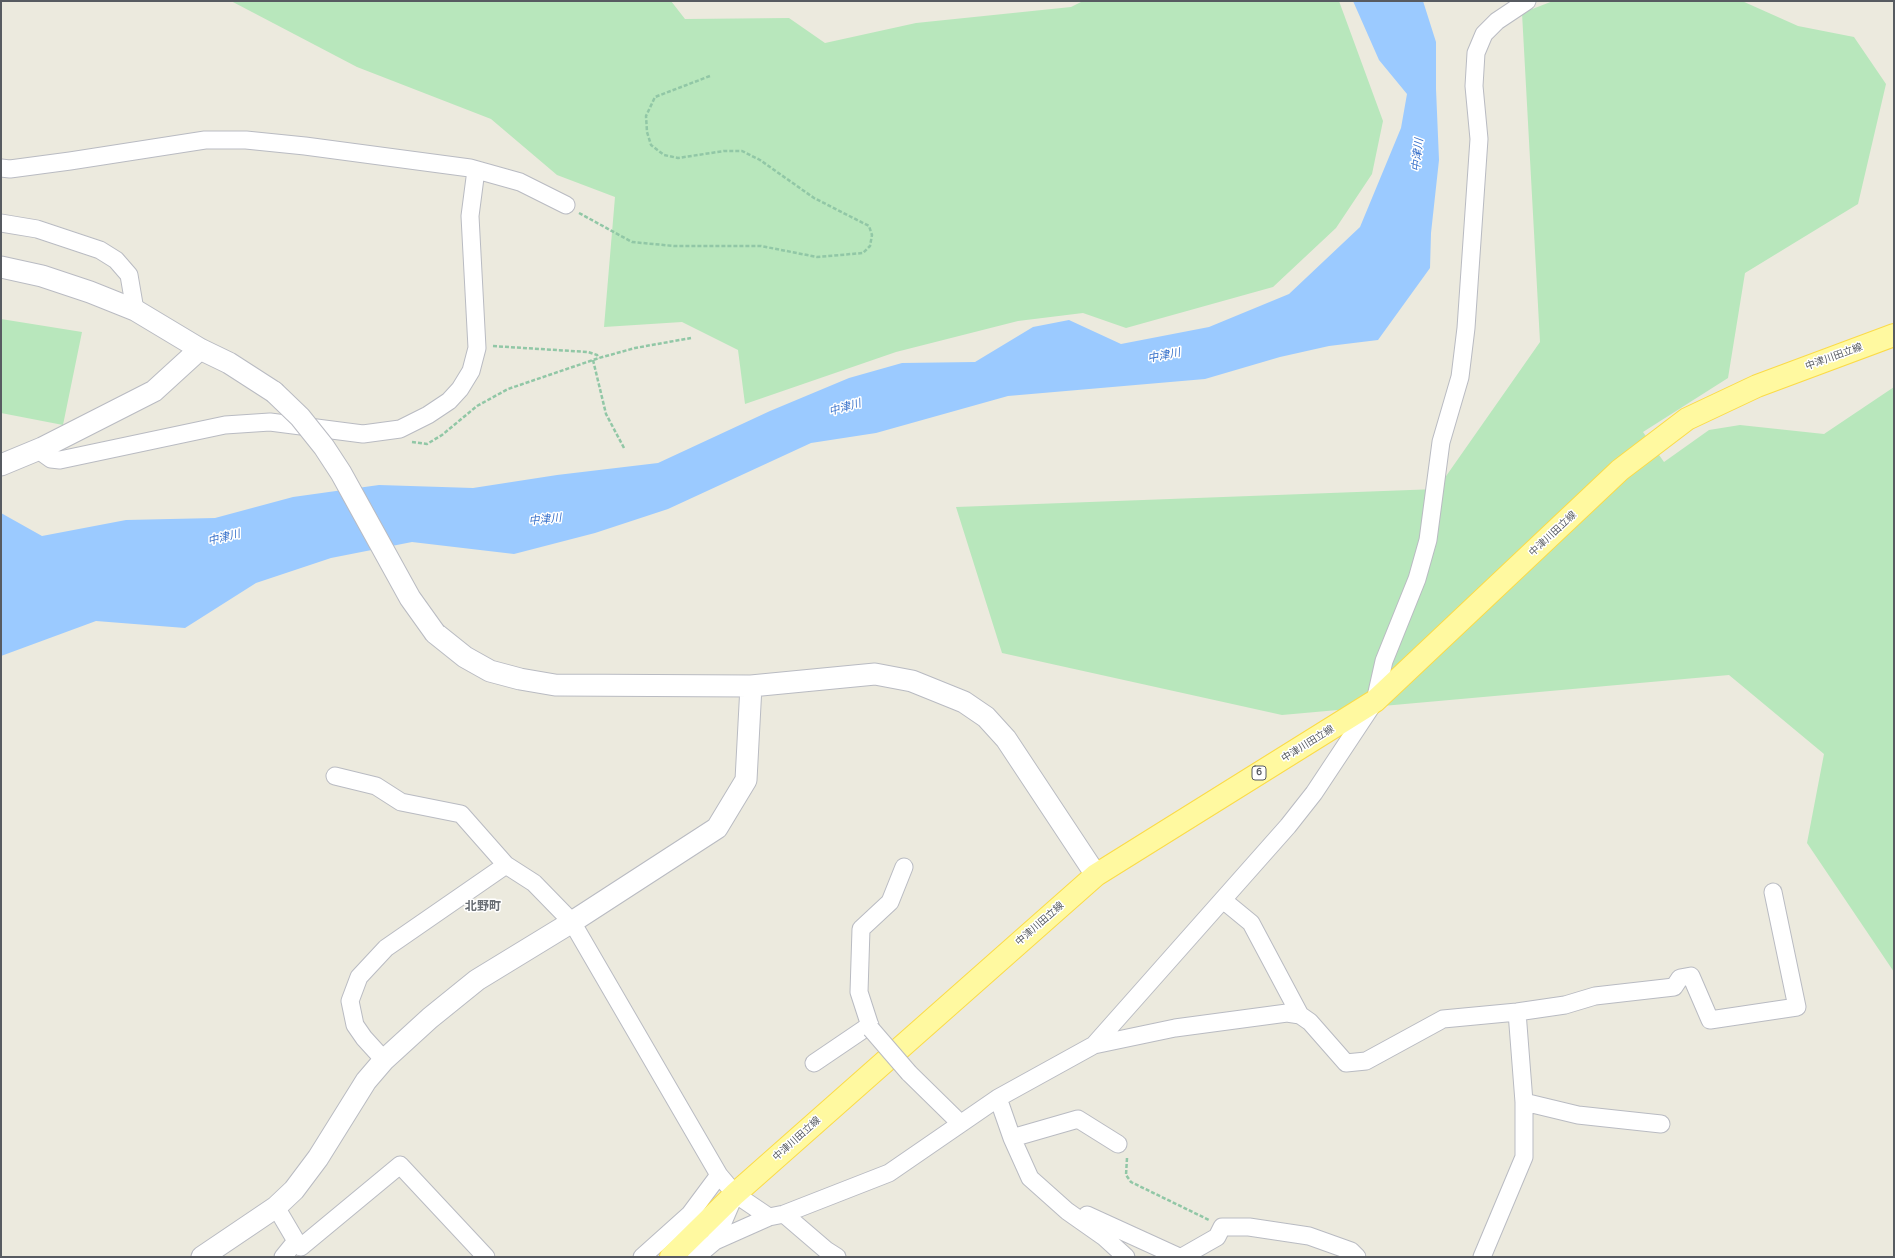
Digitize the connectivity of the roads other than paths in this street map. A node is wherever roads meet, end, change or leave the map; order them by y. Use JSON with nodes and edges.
{"nodes":[{"id":1,"x":1528,"y":1,"type":"edge"},
{"id":2,"x":1,"y":168,"type":"edge"},
{"id":3,"x":476,"y":170,"type":"junction"},
{"id":4,"x":566,"y":205,"type":"road end"},
{"id":5,"x":1,"y":224,"type":"edge"},
{"id":6,"x":1,"y":267,"type":"edge"},
{"id":7,"x":135,"y":310,"type":"junction"},
{"id":8,"x":1894,"y":335,"type":"edge"},
{"id":9,"x":200,"y":349,"type":"junction"},
{"id":10,"x":42,"y":448,"type":"junction"},
{"id":11,"x":1,"y":465,"type":"edge"},
{"id":12,"x":751,"y":686,"type":"junction"},
{"id":13,"x":1375,"y":702,"type":"junction"},
{"id":14,"x":335,"y":776,"type":"dead end"},
{"id":15,"x":506,"y":865,"type":"junction"},
{"id":16,"x":904,"y":867,"type":"dead end"},
{"id":17,"x":1096,"y":875,"type":"junction"},
{"id":18,"x":1773,"y":892,"type":"dead end"},
{"id":19,"x":1223,"y":900,"type":"junction"},
{"id":20,"x":572,"y":922,"type":"junction"},
{"id":21,"x":1517,"y":1012,"type":"junction"},
{"id":22,"x":1300,"y":1015,"type":"junction"},
{"id":23,"x":871,"y":1027,"type":"junction"},
{"id":24,"x":1094,"y":1045,"type":"junction"},
{"id":25,"x":384,"y":1060,"type":"junction"},
{"id":26,"x":814,"y":1063,"type":"dead end"},
{"id":27,"x":998,"y":1098,"type":"junction"},
{"id":28,"x":1524,"y":1102,"type":"junction"},
{"id":29,"x":960,"y":1123,"type":"junction"},
{"id":30,"x":1661,"y":1124,"type":"dead end"},
{"id":31,"x":1012,"y":1138,"type":"junction"},
{"id":32,"x":1118,"y":1144,"type":"road end"},
{"id":33,"x":719,"y":1175,"type":"junction"},
{"id":34,"x":735,"y":1194,"type":"junction"},
{"id":35,"x":276,"y":1208,"type":"junction"},
{"id":36,"x":1067,"y":1211,"type":"junction"},
{"id":37,"x":776,"y":1215,"type":"junction"},
{"id":38,"x":296,"y":1241,"type":"junction"},
{"id":39,"x":715,"y":1241,"type":"junction"},
{"id":40,"x":692,"y":1250,"type":"edge"},
{"id":41,"x":202,"y":1257,"type":"edge"},
{"id":42,"x":283,"y":1257,"type":"edge"},
{"id":43,"x":486,"y":1257,"type":"edge"},
{"id":44,"x":642,"y":1257,"type":"edge"},
{"id":45,"x":672,"y":1257,"type":"edge"},
{"id":46,"x":837,"y":1257,"type":"edge"},
{"id":47,"x":1126,"y":1257,"type":"edge"},
{"id":48,"x":1179,"y":1257,"type":"edge"},
{"id":49,"x":1182,"y":1257,"type":"edge"},
{"id":50,"x":1357,"y":1257,"type":"edge"},
{"id":51,"x":1482,"y":1257,"type":"edge"}],
"edges":[{"from":1,"to":13,"type":"street"},
{"from":2,"to":3,"type":"street"},
{"from":3,"to":4,"type":"street"},
{"from":3,"to":10,"type":"street"},
{"from":5,"to":7,"type":"street"},
{"from":6,"to":7,"type":"street"},
{"from":7,"to":9,"type":"street"},
{"from":8,"to":13,"type":"main road","name":"中津川田立線","number":"6"},
{"from":9,"to":10,"type":"street"},
{"from":9,"to":12,"type":"street","bridge":true},
{"from":10,"to":11,"type":"street"},
{"from":12,"to":17,"type":"street"},
{"from":12,"to":20,"type":"street"},
{"from":13,"to":17,"type":"main road","name":"中津川田立線","number":"6"},
{"from":13,"to":19,"type":"street"},
{"from":14,"to":15,"type":"street"},
{"from":15,"to":20,"type":"street"},
{"from":15,"to":25,"type":"street"},
{"from":16,"to":23,"type":"street"},
{"from":17,"to":34,"type":"main road","name":"中津川田立線","number":"6"},
{"from":18,"to":21,"type":"street"},
{"from":19,"to":22,"type":"street"},
{"from":19,"to":24,"type":"street"},
{"from":20,"to":25,"type":"street"},
{"from":20,"to":33,"type":"street"},
{"from":21,"to":22,"type":"street"},
{"from":21,"to":28,"type":"street"},
{"from":22,"to":24,"type":"street"},
{"from":23,"to":26,"type":"street"},
{"from":23,"to":29,"type":"street","bridge":true},
{"from":24,"to":27,"type":"street"},
{"from":25,"to":35,"type":"street"},
{"from":27,"to":29,"type":"street"},
{"from":27,"to":31,"type":"street"},
{"from":28,"to":30,"type":"street"},
{"from":28,"to":51,"type":"street"},
{"from":29,"to":37,"type":"street"},
{"from":31,"to":32,"type":"street"},
{"from":31,"to":36,"type":"street"},
{"from":33,"to":34,"type":"street"},
{"from":33,"to":44,"type":"street"},
{"from":34,"to":37,"type":"street"},
{"from":34,"to":39,"type":"street"},
{"from":34,"to":40,"type":"main road","name":"中津川田立線","number":"6"},
{"from":35,"to":38,"type":"street"},
{"from":35,"to":41,"type":"street"},
{"from":36,"to":47,"type":"street"},
{"from":36,"to":48,"type":"street"},
{"from":37,"to":39,"type":"street"},
{"from":37,"to":46,"type":"street"},
{"from":38,"to":42,"type":"street"},
{"from":38,"to":43,"type":"street"},
{"from":39,"to":40,"type":"street"},
{"from":40,"to":45,"type":"main road","name":"中津川田立線","number":"6"},
{"from":49,"to":50,"type":"street"}]}
